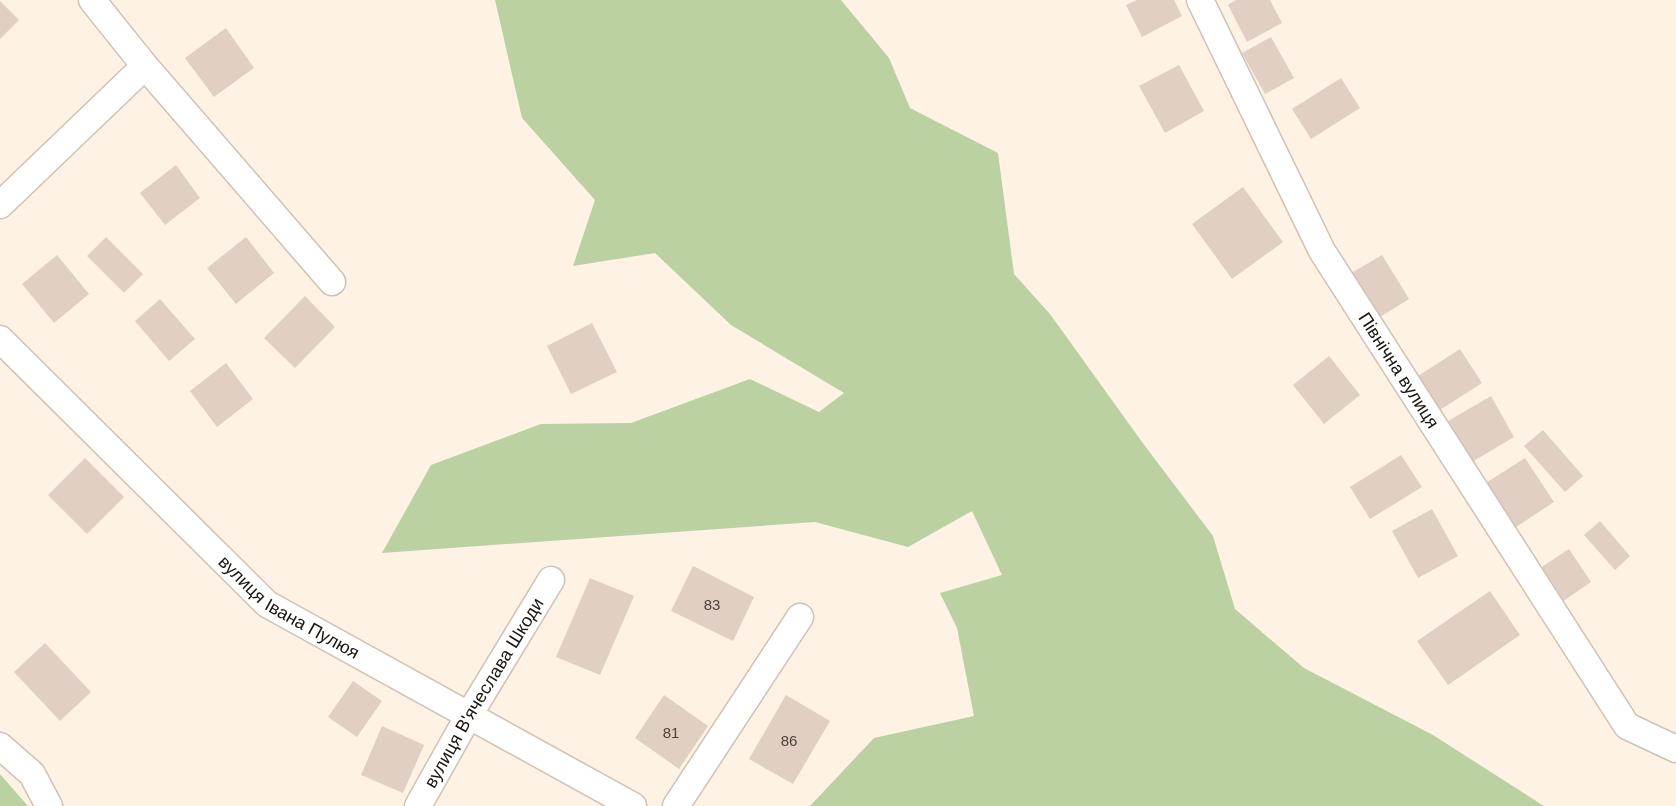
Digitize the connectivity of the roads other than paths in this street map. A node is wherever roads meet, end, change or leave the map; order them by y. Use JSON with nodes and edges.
{"nodes":[{"id":1,"x":92,"y":0,"type":"edge"},
{"id":2,"x":1200,"y":0,"type":"edge"},
{"id":3,"x":145,"y":66,"type":"junction"},
{"id":4,"x":0,"y":205,"type":"edge"},
{"id":5,"x":332,"y":282,"type":"dead end"},
{"id":6,"x":0,"y":339,"type":"edge"},
{"id":7,"x":551,"y":580,"type":"dead end"},
{"id":8,"x":800,"y":617,"type":"dead end"},
{"id":9,"x":469,"y":715,"type":"junction"},
{"id":10,"x":0,"y":746,"type":"edge"},
{"id":11,"x":1676,"y":749,"type":"edge"},
{"id":12,"x":49,"y":806,"type":"edge"},
{"id":13,"x":418,"y":806,"type":"edge"},
{"id":14,"x":633,"y":806,"type":"edge"},
{"id":15,"x":676,"y":806,"type":"edge"}],
"edges":[{"from":1,"to":3,"type":"street"},
{"from":2,"to":11,"type":"street","name":"Північна вулиця"},
{"from":3,"to":4,"type":"street"},
{"from":3,"to":5,"type":"street"},
{"from":6,"to":9,"type":"street","name":"вулиця Івана Пулюя"},
{"from":7,"to":9,"type":"street","name":"вулиця В'ячеслава Шкоди"},
{"from":8,"to":15,"type":"street"},
{"from":9,"to":13,"type":"street","name":"вулиця В'ячеслава Шкоди"},
{"from":9,"to":14,"type":"street","name":"вулиця Івана Пулюя"},
{"from":10,"to":12,"type":"street"}]}
